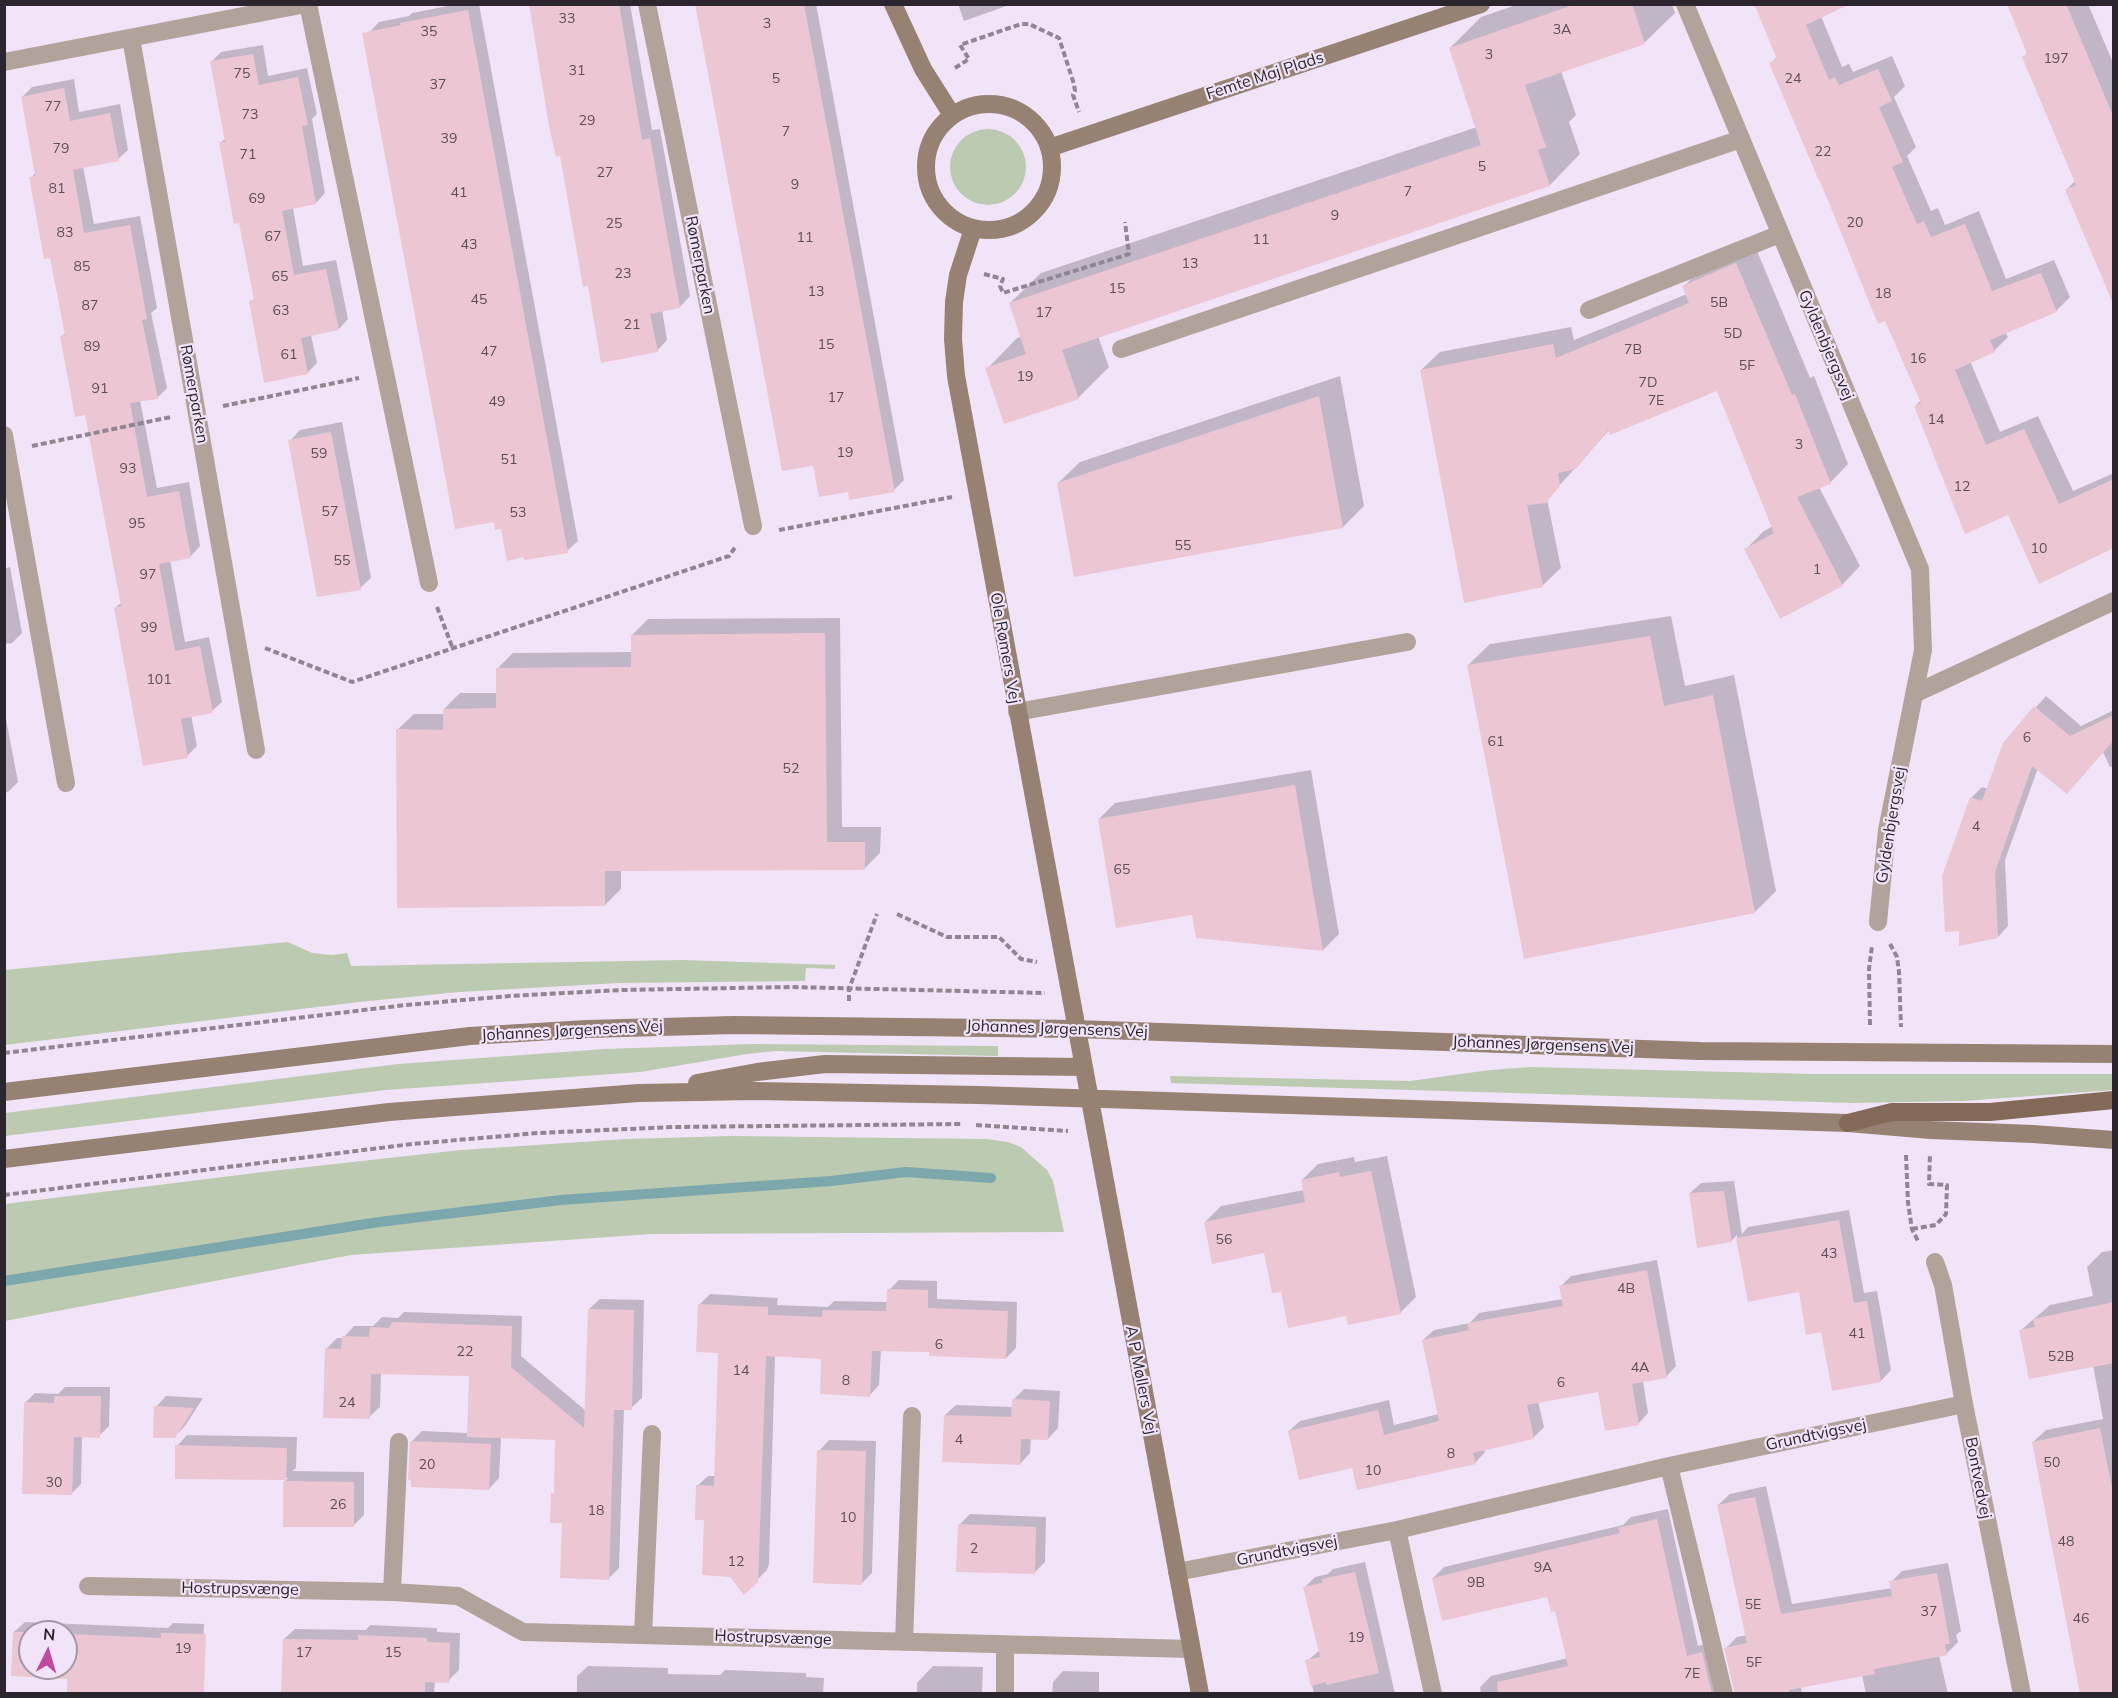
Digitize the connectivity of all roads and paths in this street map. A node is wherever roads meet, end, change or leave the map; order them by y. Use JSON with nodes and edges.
{"nodes":[{"id":1,"x":307,"y":4,"type":"edge"},
{"id":2,"x":647,"y":4,"type":"edge"},
{"id":3,"x":893,"y":4,"type":"edge"},
{"id":4,"x":1481,"y":4,"type":"edge"},
{"id":5,"x":1685,"y":4,"type":"edge"},
{"id":6,"x":131,"y":38,"type":"junction"},
{"id":7,"x":969,"y":59,"type":"dead end"},
{"id":8,"x":4,"y":62,"type":"edge"},
{"id":9,"x":1073,"y":95,"type":"dead end"},
{"id":10,"x":952,"y":115,"type":"junction"},
{"id":11,"x":1741,"y":139,"type":"junction"},
{"id":12,"x":1049,"y":148,"type":"junction"},
{"id":13,"x":1125,"y":222,"type":"dead end"},
{"id":14,"x":973,"y":228,"type":"junction"},
{"id":15,"x":1780,"y":234,"type":"junction"},
{"id":16,"x":1003,"y":279,"type":"dead end"},
{"id":17,"x":1589,"y":310,"type":"dead end"},
{"id":18,"x":1121,"y":349,"type":"dead end"},
{"id":19,"x":4,"y":435,"type":"edge"},
{"id":20,"x":978,"y":492,"type":"junction"},
{"id":21,"x":753,"y":526,"type":"junction"},
{"id":22,"x":429,"y":583,"type":"joint"},
{"id":23,"x":2114,"y":602,"type":"edge"},
{"id":24,"x":237,"y":637,"type":"junction"},
{"id":25,"x":1407,"y":642,"type":"dead end"},
{"id":26,"x":453,"y":649,"type":"junction"},
{"id":27,"x":1914,"y":694,"type":"junction"},
{"id":28,"x":1017,"y":712,"type":"junction"},
{"id":29,"x":256,"y":750,"type":"dead end"},
{"id":30,"x":66,"y":783,"type":"dead end"},
{"id":31,"x":877,"y":914,"type":"dead end"},
{"id":32,"x":897,"y":914,"type":"dead end"},
{"id":33,"x":1878,"y":922,"type":"joint"},
{"id":34,"x":1065,"y":967,"type":"junction"},
{"id":35,"x":848,"y":1025,"type":"junction"},
{"id":36,"x":1076,"y":1029,"type":"junction"},
{"id":37,"x":1870,"y":1053,"type":"junction"},
{"id":38,"x":2114,"y":1054,"type":"edge"},
{"id":39,"x":1084,"y":1067,"type":"junction"},
{"id":40,"x":4,"y":1092,"type":"edge"},
{"id":41,"x":639,"y":1093,"type":"junction"},
{"id":42,"x":1089,"y":1098,"type":"junction"},
{"id":43,"x":2114,"y":1100,"type":"edge"},
{"id":44,"x":1848,"y":1123,"type":"junction"},
{"id":45,"x":1095,"y":1133,"type":"junction"},
{"id":46,"x":2114,"y":1140,"type":"edge"},
{"id":47,"x":4,"y":1159,"type":"edge"},
{"id":48,"x":1929,"y":1177,"type":"dead end"},
{"id":49,"x":4,"y":1195,"type":"edge"},
{"id":50,"x":1908,"y":1203,"type":"dead end"},
{"id":51,"x":1912,"y":1228,"type":"junction"},
{"id":52,"x":1935,"y":1262,"type":"joint"},
{"id":53,"x":1964,"y":1404,"type":"junction"},
{"id":54,"x":912,"y":1416,"type":"dead end"},
{"id":55,"x":652,"y":1434,"type":"dead end"},
{"id":56,"x":399,"y":1442,"type":"dead end"},
{"id":57,"x":1669,"y":1466,"type":"junction"},
{"id":58,"x":1398,"y":1530,"type":"junction"},
{"id":59,"x":1177,"y":1572,"type":"junction"},
{"id":60,"x":88,"y":1586,"type":"dead end"},
{"id":61,"x":392,"y":1592,"type":"junction"},
{"id":62,"x":643,"y":1635,"type":"junction"},
{"id":63,"x":903,"y":1642,"type":"junction"},
{"id":64,"x":1005,"y":1645,"type":"junction"},
{"id":65,"x":1191,"y":1649,"type":"junction"},
{"id":66,"x":1005,"y":1694,"type":"edge"},
{"id":67,"x":1200,"y":1694,"type":"edge"},
{"id":68,"x":1433,"y":1694,"type":"edge"},
{"id":69,"x":1724,"y":1694,"type":"edge"},
{"id":70,"x":2022,"y":1694,"type":"edge"}],
"edges":[{"from":1,"to":6,"type":"street"},
{"from":1,"to":22,"type":"street"},
{"from":2,"to":21,"type":"street","name":"Rømerparken"},
{"from":3,"to":10,"type":"street"},
{"from":4,"to":12,"type":"street","name":"Femte Maj Plads"},
{"from":5,"to":11,"type":"street","name":"Gyldenbjergsvej"},
{"from":6,"to":8,"type":"street"},
{"from":6,"to":24,"type":"street","name":"Rømerparken"},
{"from":7,"to":9,"type":"path"},
{"from":10,"to":12,"type":"street"},
{"from":10,"to":14,"type":"street"},
{"from":11,"to":15,"type":"street","name":"Gyldenbjergsvej"},
{"from":11,"to":18,"type":"street"},
{"from":12,"to":14,"type":"street"},
{"from":13,"to":16,"type":"path"},
{"from":14,"to":20,"type":"street","name":"Ole Rømers Vej"},
{"from":15,"to":17,"type":"street"},
{"from":15,"to":27,"type":"street","name":"Gyldenbjergsvej"},
{"from":19,"to":30,"type":"street"},
{"from":20,"to":21,"type":"path"},
{"from":20,"to":28,"type":"street","name":"Ole Rømers Vej"},
{"from":21,"to":26,"type":"path"},
{"from":22,"to":26,"type":"path"},
{"from":23,"to":27,"type":"street"},
{"from":24,"to":26,"type":"path"},
{"from":24,"to":29,"type":"street","name":"Rømerparken"},
{"from":25,"to":28,"type":"street"},
{"from":27,"to":33,"type":"street","name":"Gyldenbjergsvej"},
{"from":28,"to":34,"type":"street","name":"Ole Rømers Vej"},
{"from":31,"to":35,"type":"path"},
{"from":32,"to":34,"type":"path"},
{"from":33,"to":37,"type":"path"},
{"from":34,"to":36,"type":"street","name":"Ole Rømers Vej"},
{"from":35,"to":36,"type":"street","name":"Johannes Jørgensens Vej"},
{"from":35,"to":40,"type":"street","name":"Johannes Jørgensens Vej"},
{"from":36,"to":37,"type":"street","name":"Johannes Jørgensens Vej"},
{"from":36,"to":39,"type":"street","name":"Ole Rømers Vej"},
{"from":37,"to":38,"type":"street","name":"Johannes Jørgensens Vej"},
{"from":39,"to":41,"type":"street"},
{"from":39,"to":42,"type":"street","name":"A P Møllers Vej"},
{"from":41,"to":42,"type":"street"},
{"from":41,"to":47,"type":"street"},
{"from":42,"to":44,"type":"street"},
{"from":42,"to":45,"type":"street","name":"A P Møllers Vej"},
{"from":43,"to":44,"type":"main road"},
{"from":44,"to":46,"type":"street"},
{"from":45,"to":49,"type":"path"},
{"from":45,"to":59,"type":"street","name":"A P Møllers Vej"},
{"from":48,"to":51,"type":"path"},
{"from":50,"to":51,"type":"path"},
{"from":51,"to":52,"type":"path"},
{"from":52,"to":53,"type":"street","name":"Bontvedvej"},
{"from":53,"to":57,"type":"street","name":"Grundtvigsvej"},
{"from":53,"to":70,"type":"street","name":"Bontvedvej"},
{"from":54,"to":63,"type":"street"},
{"from":55,"to":62,"type":"street"},
{"from":56,"to":61,"type":"street"},
{"from":57,"to":58,"type":"street","name":"Grundtvigsvej"},
{"from":57,"to":69,"type":"street"},
{"from":58,"to":59,"type":"street","name":"Grundtvigsvej"},
{"from":58,"to":68,"type":"street"},
{"from":59,"to":65,"type":"street","name":"A P Møllers Vej"},
{"from":60,"to":61,"type":"street","name":"Hostrupsvænge"},
{"from":61,"to":62,"type":"street","name":"Hostrupsvænge"},
{"from":62,"to":63,"type":"street","name":"Hostrupsvænge"},
{"from":63,"to":64,"type":"street","name":"Hostrupsvænge"},
{"from":64,"to":65,"type":"street","name":"Hostrupsvænge"},
{"from":64,"to":66,"type":"street"},
{"from":65,"to":67,"type":"street","name":"A P Møllers Vej"}]}
